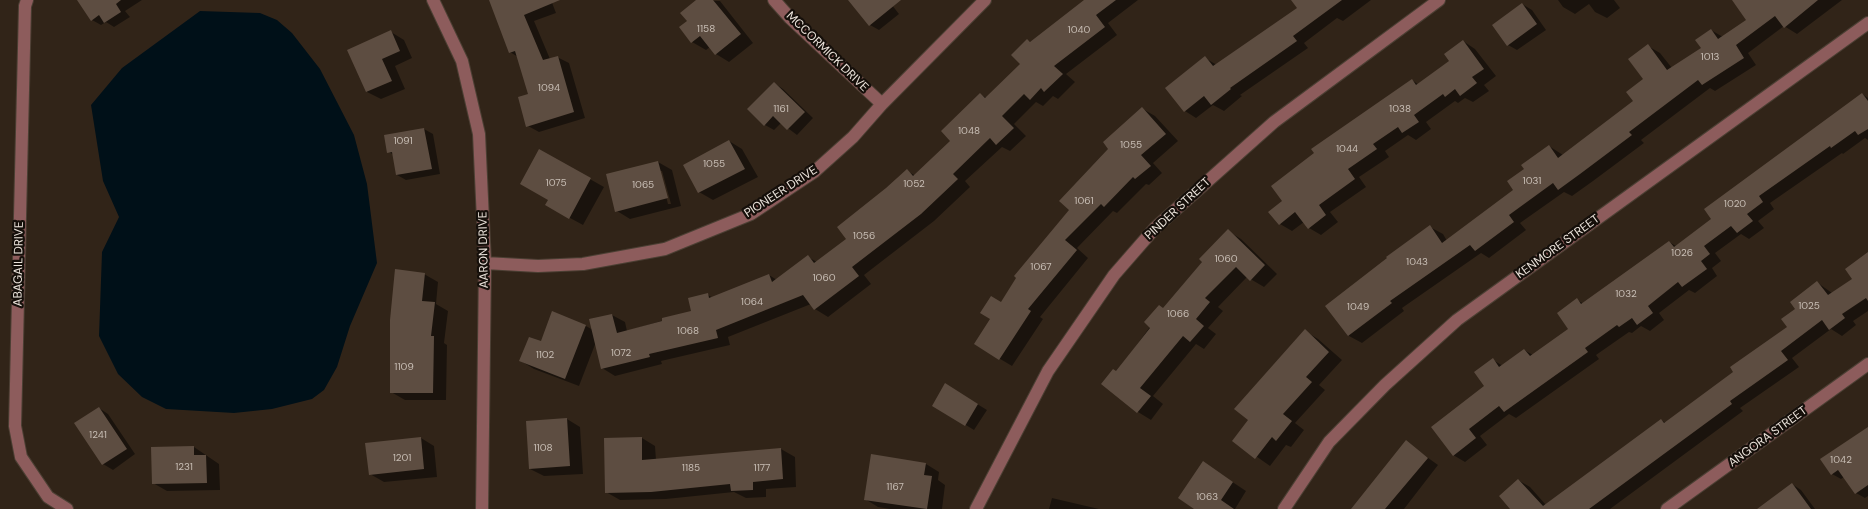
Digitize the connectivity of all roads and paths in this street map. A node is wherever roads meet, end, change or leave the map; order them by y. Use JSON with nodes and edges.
{"nodes":[{"id":1,"x":27,"y":0,"type":"edge"},
{"id":2,"x":433,"y":0,"type":"edge"},
{"id":3,"x":774,"y":0,"type":"edge"},
{"id":4,"x":985,"y":0,"type":"edge"},
{"id":5,"x":1439,"y":0,"type":"edge"},
{"id":6,"x":1868,"y":23,"type":"edge"},
{"id":7,"x":882,"y":104,"type":"junction"},
{"id":8,"x":485,"y":263,"type":"junction"},
{"id":9,"x":1868,"y":364,"type":"edge"},
{"id":10,"x":67,"y":509,"type":"edge"},
{"id":11,"x":482,"y":509,"type":"edge"},
{"id":12,"x":976,"y":509,"type":"edge"},
{"id":13,"x":1284,"y":509,"type":"edge"},
{"id":14,"x":1667,"y":509,"type":"edge"}],
"edges":[{"from":1,"to":10,"type":"street","name":"ABAGAIL DRIVE"},
{"from":2,"to":8,"type":"street","name":"AARON DRIVE"},
{"from":3,"to":7,"type":"street","name":"MCCORMICK DRIVE"},
{"from":4,"to":7,"type":"street","name":"PIONEER DRIVE"},
{"from":5,"to":12,"type":"street","name":"PINDER STREET"},
{"from":6,"to":13,"type":"street","name":"KENMORE STREET"},
{"from":7,"to":8,"type":"street","name":"PIONEER DRIVE"},
{"from":8,"to":11,"type":"street","name":"AARON DRIVE"},
{"from":9,"to":14,"type":"street","name":"ANGORA STREET"}]}
